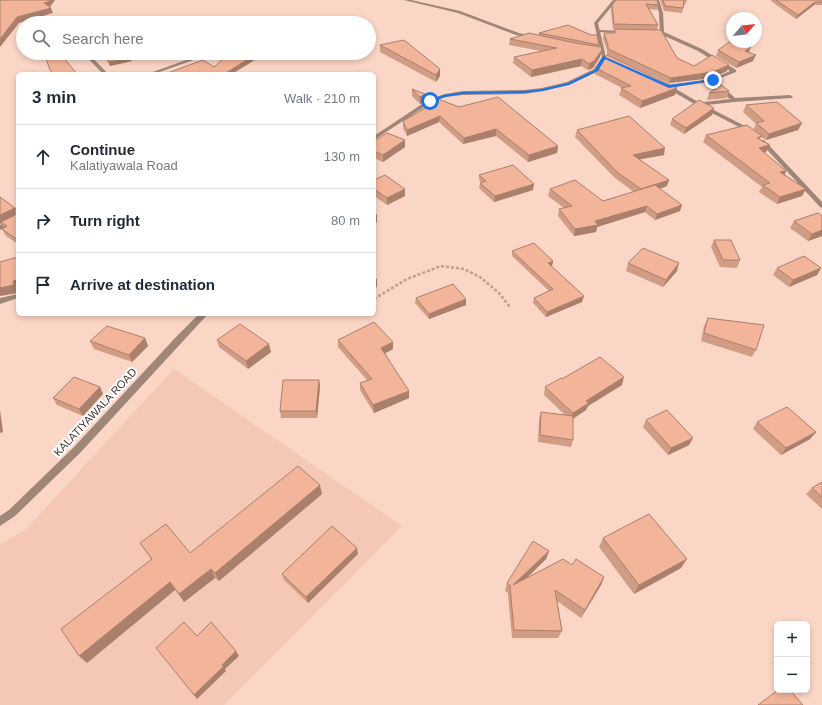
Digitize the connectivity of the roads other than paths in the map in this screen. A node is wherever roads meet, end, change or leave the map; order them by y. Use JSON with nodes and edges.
{"nodes":[{"id":1,"x":406,"y":0,"type":"edge"},
{"id":2,"x":614,"y":0,"type":"edge"},
{"id":3,"x":657,"y":0,"type":"edge"},
{"id":4,"x":599,"y":31,"type":"junction"},
{"id":5,"x":631,"y":32,"type":"edge"},
{"id":6,"x":654,"y":33,"type":"edge"},
{"id":7,"x":662,"y":33,"type":"junction"},
{"id":8,"x":539,"y":39,"type":"edge"},
{"id":9,"x":596,"y":50,"type":"edge"},
{"id":10,"x":604,"y":54,"type":"junction"},
{"id":11,"x":93,"y":60,"type":"edge"},
{"id":12,"x":190,"y":60,"type":"edge"},
{"id":13,"x":611,"y":61,"type":"edge"},
{"id":14,"x":104,"y":72,"type":"edge"},
{"id":15,"x":155,"y":72,"type":"edge"},
{"id":16,"x":713,"y":80,"type":"junction"},
{"id":17,"x":662,"y":83,"type":"edge"},
{"id":18,"x":669,"y":87,"type":"junction"},
{"id":19,"x":790,"y":97,"type":"dead end"},
{"id":20,"x":734,"y":100,"type":"junction"},
{"id":21,"x":698,"y":104,"type":"junction"},
{"id":22,"x":376,"y":137,"type":"edge"},
{"id":23,"x":821,"y":204,"type":"edge"},
{"id":24,"x":16,"y":219,"type":"edge"},
{"id":25,"x":0,"y":228,"type":"edge"},
{"id":26,"x":16,"y":297,"type":"edge"},
{"id":27,"x":0,"y":301,"type":"edge"},
{"id":28,"x":202,"y":316,"type":"edge"},
{"id":29,"x":0,"y":522,"type":"edge"}],
"edges":[{"from":1,"to":8,"type":"street"},
{"from":2,"to":4,"type":"street"},
{"from":3,"to":7,"type":"street"},
{"from":4,"to":5,"type":"street"},
{"from":4,"to":10,"type":"street"},
{"from":6,"to":7,"type":"street"},
{"from":7,"to":16,"type":"street"},
{"from":9,"to":10,"type":"street"},
{"from":10,"to":13,"type":"street"},
{"from":10,"to":22,"type":"street"},
{"from":11,"to":14,"type":"street"},
{"from":12,"to":15,"type":"street"},
{"from":16,"to":18,"type":"street"},
{"from":16,"to":20,"type":"street"},
{"from":17,"to":18,"type":"street"},
{"from":18,"to":21,"type":"street"},
{"from":19,"to":20,"type":"street"},
{"from":20,"to":21,"type":"street"},
{"from":21,"to":23,"type":"street"},
{"from":24,"to":25,"type":"street"},
{"from":26,"to":27,"type":"street"},
{"from":28,"to":29,"type":"street","name":"KALATIYAWALA ROAD"}]}
